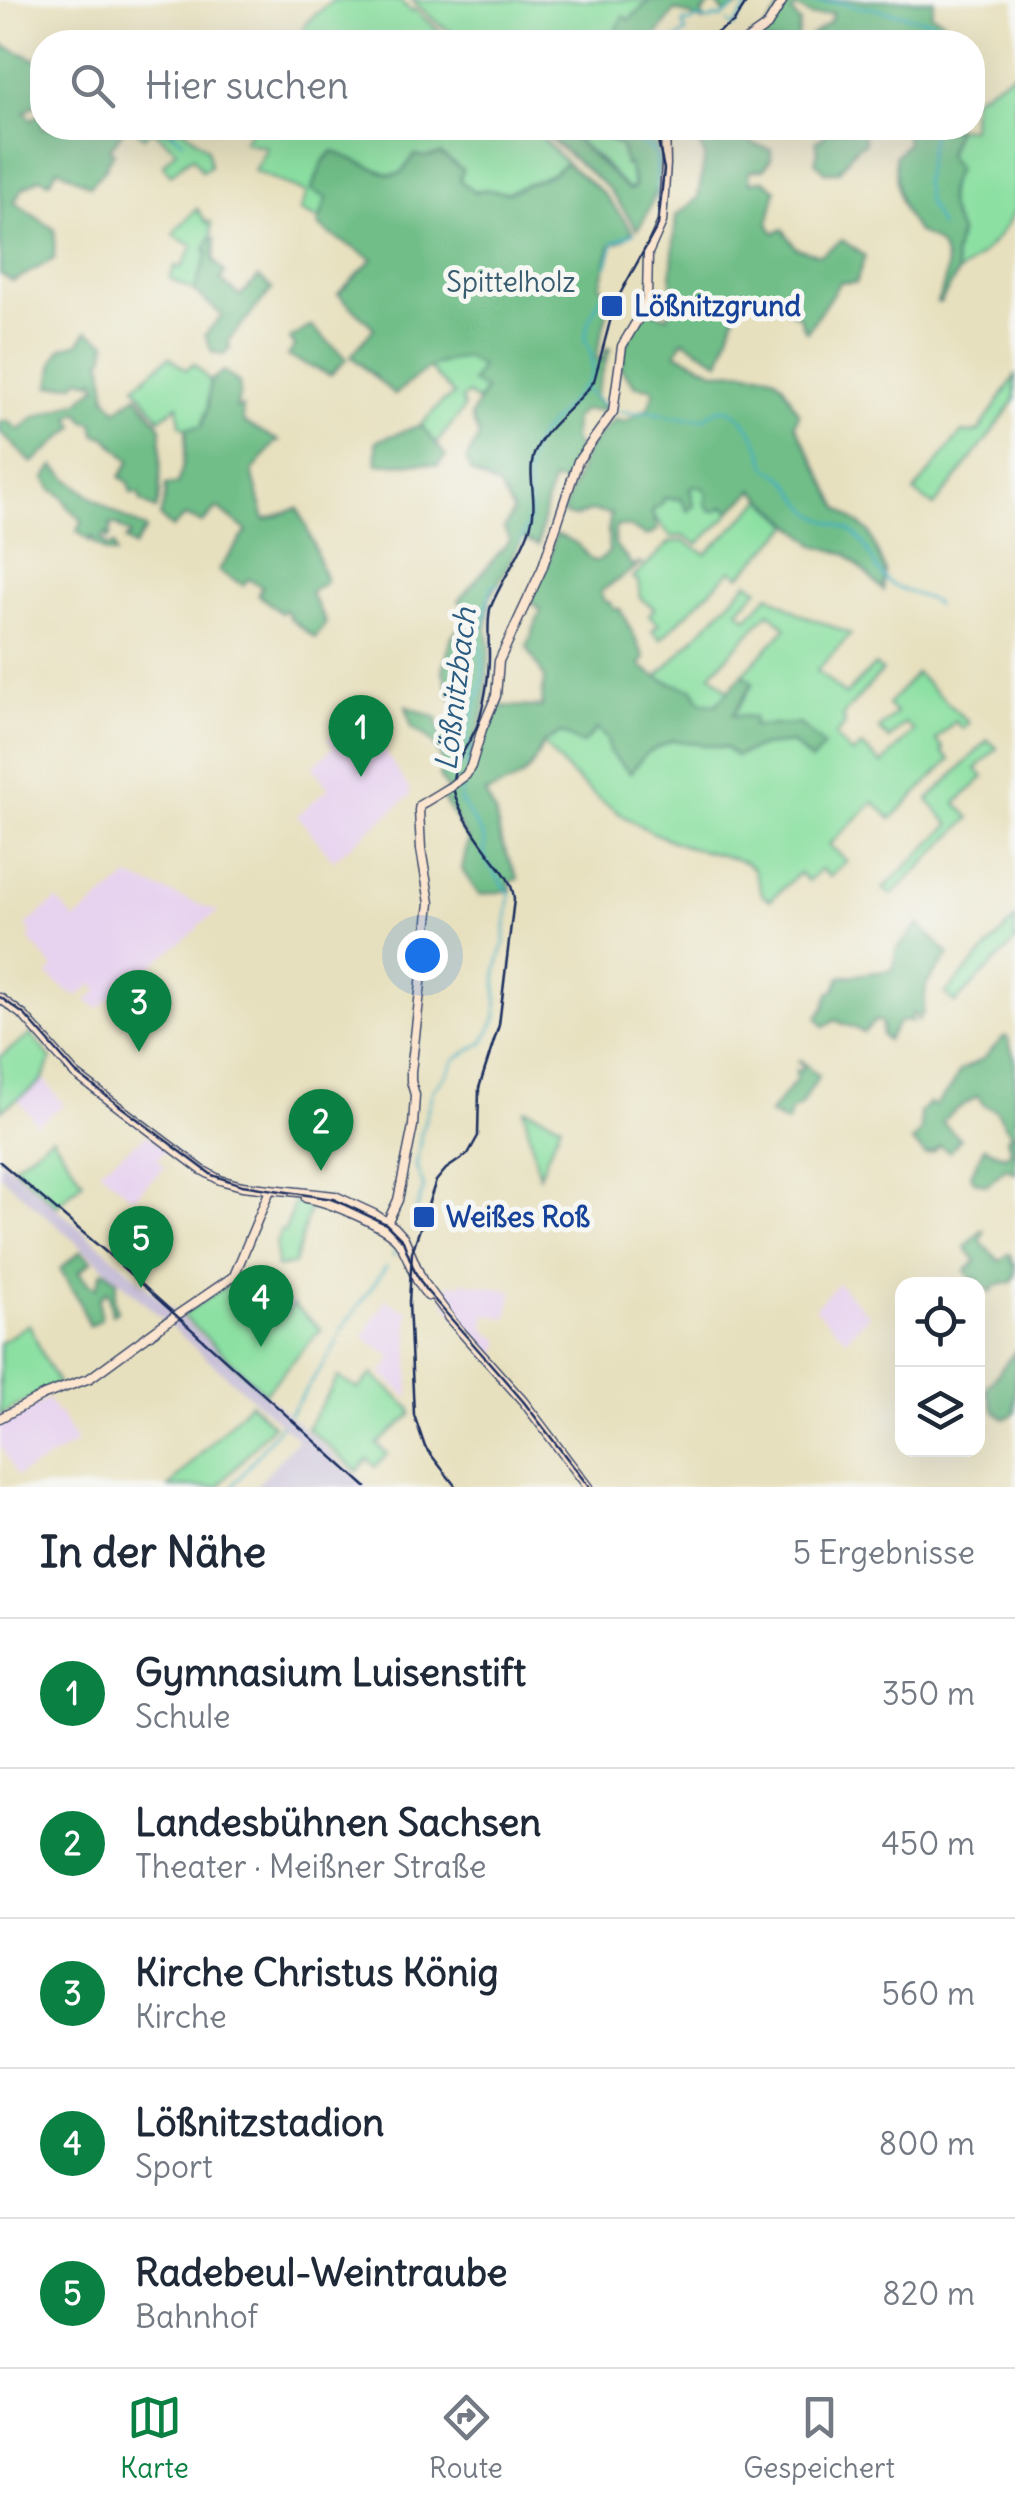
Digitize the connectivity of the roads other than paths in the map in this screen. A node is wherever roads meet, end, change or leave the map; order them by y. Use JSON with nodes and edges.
{"nodes":[{"id":1,"x":783,"y":0,"type":"edge"},
{"id":2,"x":761,"y":30,"type":"edge"},
{"id":3,"x":666,"y":140,"type":"edge"},
{"id":4,"x":0,"y":998,"type":"edge"},
{"id":5,"x":272,"y":1191,"type":"junction"},
{"id":6,"x":385,"y":1226,"type":"junction"},
{"id":7,"x":0,"y":1418,"type":"edge"},
{"id":8,"x":588,"y":1487,"type":"edge"}],
"edges":[{"from":1,"to":2,"type":"street"},
{"from":3,"to":6,"type":"street"},
{"from":4,"to":5,"type":"street"},
{"from":5,"to":6,"type":"street"},
{"from":5,"to":7,"type":"street"},
{"from":6,"to":8,"type":"street"}]}
